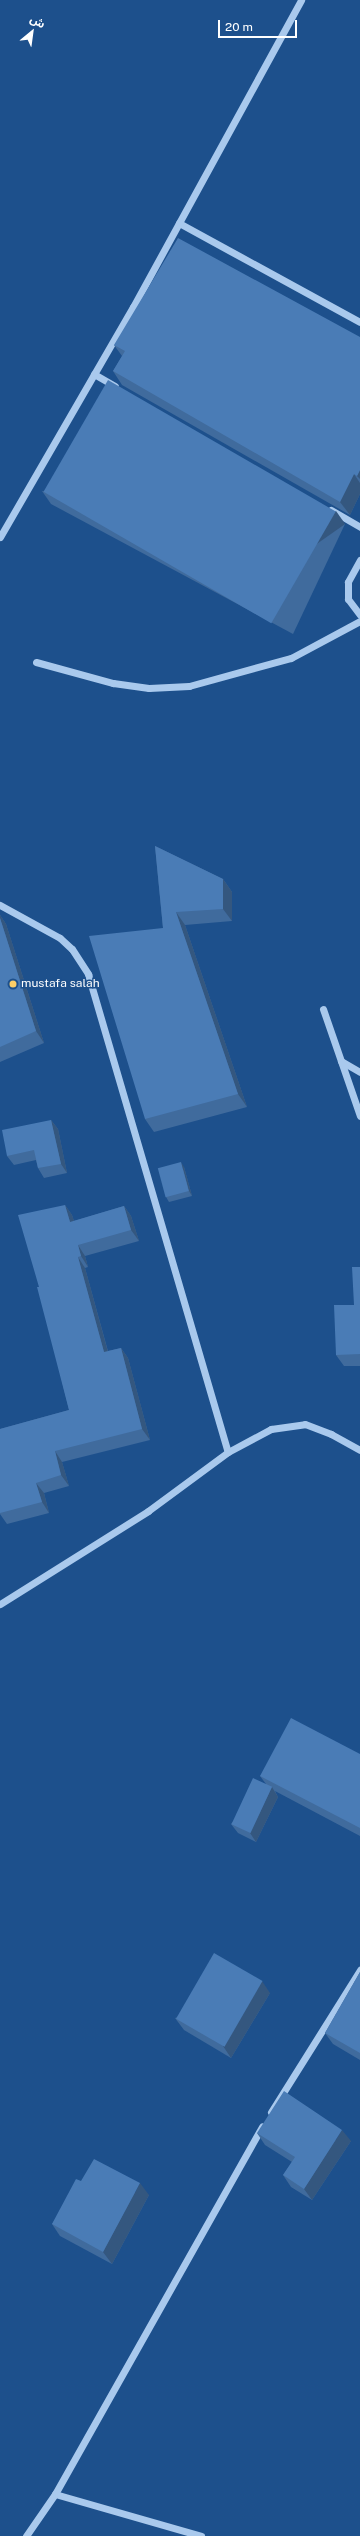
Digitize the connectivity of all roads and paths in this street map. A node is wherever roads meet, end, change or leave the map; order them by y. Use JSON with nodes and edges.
{"nodes":[{"id":1,"x":301,"y":0,"type":"edge"},
{"id":2,"x":179,"y":223,"type":"junction"},
{"id":3,"x":360,"y":322,"type":"edge"},
{"id":4,"x":94,"y":374,"type":"junction"},
{"id":5,"x":120,"y":389,"type":"edge"},
{"id":6,"x":327,"y":508,"type":"edge"},
{"id":7,"x":360,"y":527,"type":"edge"},
{"id":8,"x":0,"y":537,"type":"edge"},
{"id":9,"x":360,"y":560,"type":"edge"},
{"id":10,"x":360,"y":615,"type":"edge"},
{"id":11,"x":360,"y":621,"type":"edge"},
{"id":12,"x":36,"y":662,"type":"dead end"},
{"id":13,"x":0,"y":904,"type":"edge"},
{"id":14,"x":323,"y":1009,"type":"dead end"},
{"id":15,"x":341,"y":1061,"type":"junction"},
{"id":16,"x":360,"y":1072,"type":"edge"},
{"id":17,"x":360,"y":1116,"type":"edge"},
{"id":18,"x":360,"y":1450,"type":"edge"},
{"id":19,"x":228,"y":1452,"type":"junction"},
{"id":20,"x":0,"y":1604,"type":"edge"},
{"id":21,"x":360,"y":1970,"type":"edge"},
{"id":22,"x":55,"y":2494,"type":"junction"},
{"id":23,"x":26,"y":2536,"type":"edge"},
{"id":24,"x":201,"y":2536,"type":"edge"}],
"edges":[{"from":1,"to":2,"type":"street"},
{"from":2,"to":3,"type":"street"},
{"from":2,"to":4,"type":"street"},
{"from":4,"to":5,"type":"street"},
{"from":4,"to":8,"type":"street"},
{"from":6,"to":7,"type":"street"},
{"from":9,"to":10,"type":"street"},
{"from":11,"to":12,"type":"street"},
{"from":13,"to":19,"type":"street"},
{"from":14,"to":15,"type":"street"},
{"from":15,"to":16,"type":"street"},
{"from":15,"to":17,"type":"street"},
{"from":18,"to":19,"type":"street"},
{"from":19,"to":20,"type":"street"},
{"from":21,"to":22,"type":"street"},
{"from":22,"to":23,"type":"street"},
{"from":22,"to":24,"type":"street"}]}
